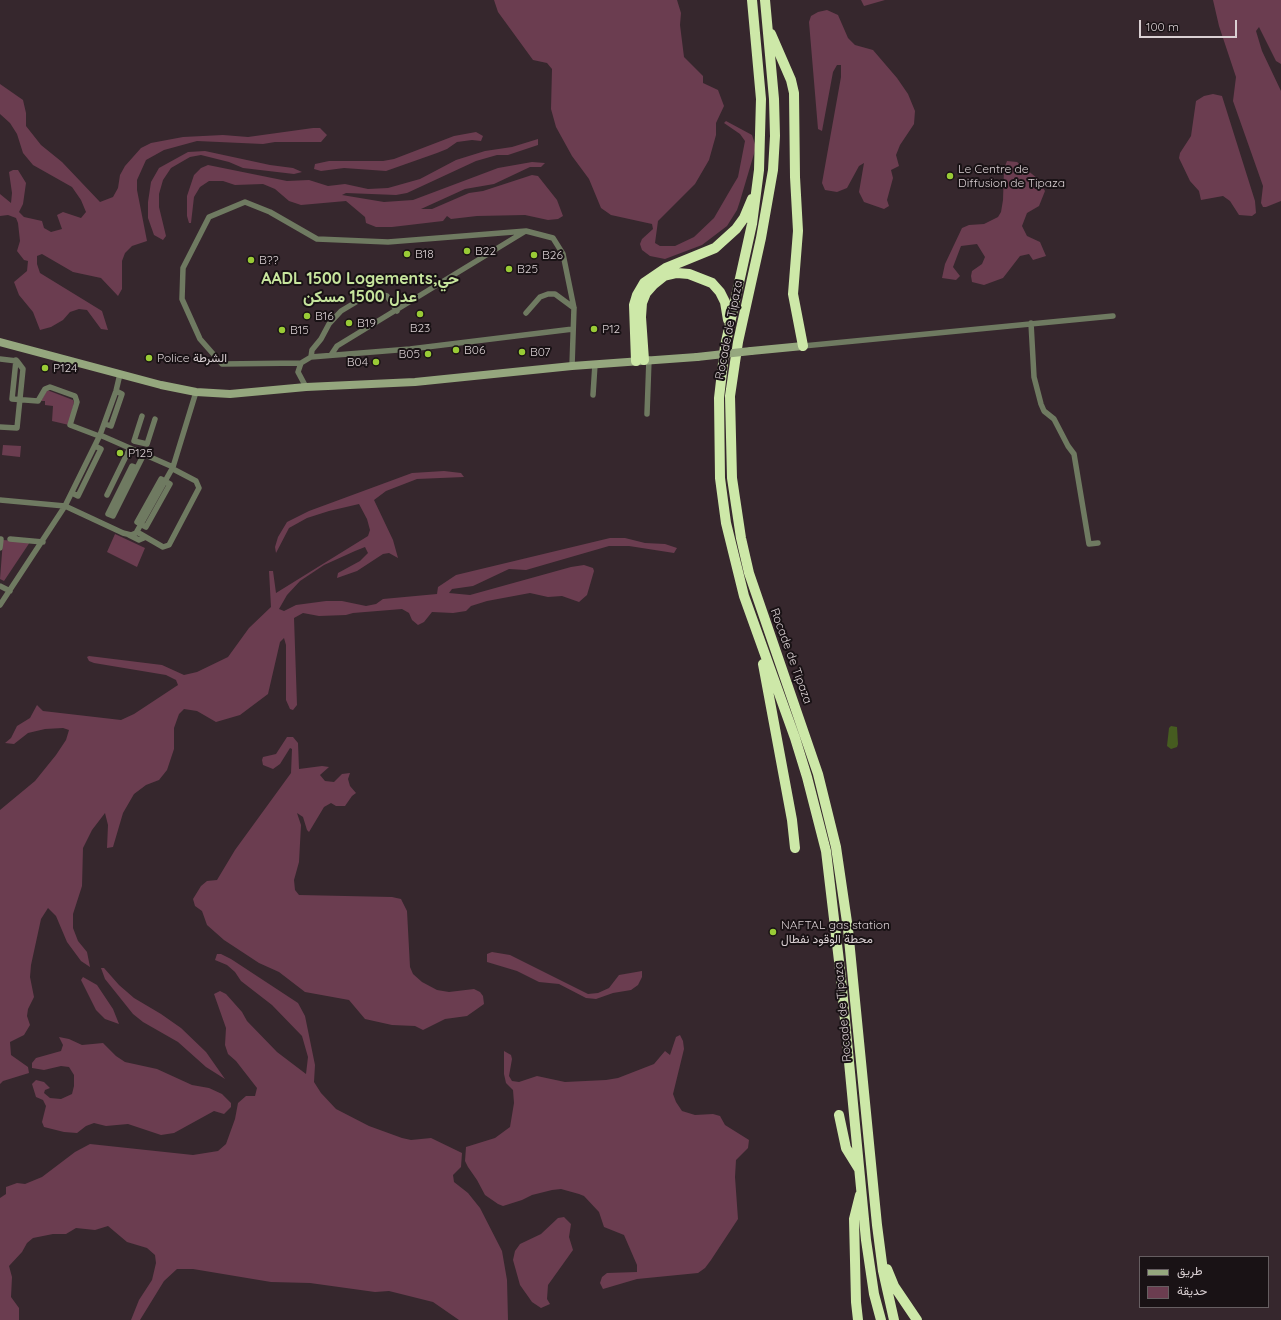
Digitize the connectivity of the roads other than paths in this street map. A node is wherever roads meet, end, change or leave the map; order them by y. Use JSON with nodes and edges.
{"nodes":[{"id":1,"x":752,"y":0,"type":"edge"},
{"id":2,"x":765,"y":0,"type":"edge"},
{"id":3,"x":767,"y":24,"type":"junction"},
{"id":4,"x":759,"y":170,"type":"junction"},
{"id":5,"x":526,"y":231,"type":"junction"},
{"id":6,"x":574,"y":308,"type":"junction"},
{"id":7,"x":397,"y":311,"type":"junction"},
{"id":8,"x":526,"y":313,"type":"dead end"},
{"id":9,"x":1112,"y":316,"type":"dead end"},
{"id":10,"x":1031,"y":323,"type":"junction"},
{"id":11,"x":573,"y":329,"type":"junction"},
{"id":12,"x":0,"y":342,"type":"edge"},
{"id":13,"x":725,"y":346,"type":"junction"},
{"id":14,"x":803,"y":346,"type":"junction"},
{"id":15,"x":332,"y":355,"type":"junction"},
{"id":16,"x":311,"y":357,"type":"junction"},
{"id":17,"x":0,"y":359,"type":"edge"},
{"id":18,"x":643,"y":360,"type":"junction"},
{"id":19,"x":301,"y":363,"type":"junction"},
{"id":20,"x":595,"y":364,"type":"junction"},
{"id":21,"x":572,"y":366,"type":"junction"},
{"id":22,"x":120,"y":374,"type":"junction"},
{"id":23,"x":306,"y":388,"type":"junction"},
{"id":24,"x":196,"y":392,"type":"junction"},
{"id":25,"x":593,"y":395,"type":"dead end"},
{"id":26,"x":20,"y":400,"type":"junction"},
{"id":27,"x":648,"y":414,"type":"dead end"},
{"id":28,"x":142,"y":416,"type":"dead end"},
{"id":29,"x":155,"y":419,"type":"dead end"},
{"id":30,"x":0,"y":427,"type":"edge"},
{"id":31,"x":100,"y":436,"type":"junction"},
{"id":32,"x":141,"y":443,"type":"junction"},
{"id":33,"x":130,"y":448,"type":"junction"},
{"id":34,"x":138,"y":451,"type":"junction"},
{"id":35,"x":144,"y":454,"type":"junction"},
{"id":36,"x":137,"y":468,"type":"junction"},
{"id":37,"x":173,"y":468,"type":"junction"},
{"id":38,"x":107,"y":495,"type":"dead end"},
{"id":39,"x":0,"y":500,"type":"edge"},
{"id":40,"x":65,"y":506,"type":"junction"},
{"id":41,"x":137,"y":532,"type":"junction"},
{"id":42,"x":127,"y":534,"type":"junction"},
{"id":43,"x":146,"y":538,"type":"junction"},
{"id":44,"x":10,"y":539,"type":"dead end"},
{"id":45,"x":1,"y":540,"type":"dead end"},
{"id":46,"x":43,"y":542,"type":"junction"},
{"id":47,"x":1098,"y":543,"type":"dead end"},
{"id":48,"x":0,"y":548,"type":"edge"},
{"id":49,"x":0,"y":586,"type":"edge"},
{"id":50,"x":10,"y":591,"type":"junction"},
{"id":51,"x":0,"y":605,"type":"edge"},
{"id":52,"x":761,"y":644,"type":"junction"},
{"id":53,"x":795,"y":848,"type":"dead end"},
{"id":54,"x":839,"y":1115,"type":"dead end"},
{"id":55,"x":859,"y":1169,"type":"junction"},
{"id":56,"x":861,"y":1191,"type":"junction"},
{"id":57,"x":881,"y":1260,"type":"junction"},
{"id":58,"x":880,"y":1316,"type":"edge"},
{"id":59,"x":858,"y":1320,"type":"edge"},
{"id":60,"x":894,"y":1320,"type":"edge"},
{"id":61,"x":917,"y":1320,"type":"edge"}],
"edges":[{"from":1,"to":4,"type":"highway","name":"Rocade de Tipaza"},
{"from":2,"to":3,"type":"highway","name":"Rocade de Tipaza"},
{"from":3,"to":14,"type":"highway"},
{"from":3,"to":57,"type":"highway","name":"Rocade de Tipaza"},
{"from":4,"to":13,"type":"highway","name":"Rocade de Tipaza"},
{"from":4,"to":18,"type":"highway"},
{"from":5,"to":6,"type":"street"},
{"from":5,"to":7,"type":"street"},
{"from":5,"to":19,"type":"street"},
{"from":6,"to":8,"type":"street"},
{"from":6,"to":11,"type":"street"},
{"from":7,"to":15,"type":"street"},
{"from":7,"to":16,"type":"street"},
{"from":9,"to":10,"type":"street"},
{"from":10,"to":14,"type":"street"},
{"from":10,"to":47,"type":"street"},
{"from":11,"to":15,"type":"street"},
{"from":11,"to":21,"type":"street"},
{"from":12,"to":22,"type":"street"},
{"from":13,"to":18,"type":"highway"},
{"from":13,"to":52,"type":"highway","name":"Rocade de Tipaza"},
{"from":14,"to":18,"type":"street","bridge":true},
{"from":15,"to":16,"type":"street"},
{"from":16,"to":19,"type":"street"},
{"from":17,"to":26,"type":"street"},
{"from":18,"to":20,"type":"street"},
{"from":18,"to":27,"type":"street"},
{"from":19,"to":23,"type":"street"},
{"from":20,"to":21,"type":"street"},
{"from":20,"to":25,"type":"street"},
{"from":21,"to":23,"type":"street"},
{"from":22,"to":24,"type":"street"},
{"from":22,"to":31,"type":"street"},
{"from":23,"to":24,"type":"street"},
{"from":24,"to":37,"type":"street"},
{"from":26,"to":30,"type":"street"},
{"from":26,"to":31,"type":"street"},
{"from":28,"to":32,"type":"street"},
{"from":29,"to":32,"type":"street"},
{"from":31,"to":33,"type":"street"},
{"from":31,"to":40,"type":"street"},
{"from":32,"to":34,"type":"street"},
{"from":33,"to":34,"type":"street"},
{"from":33,"to":38,"type":"street"},
{"from":34,"to":35,"type":"street"},
{"from":35,"to":36,"type":"street"},
{"from":35,"to":37,"type":"street"},
{"from":36,"to":36,"type":"street"},
{"from":37,"to":41,"type":"street"},
{"from":37,"to":43,"type":"street"},
{"from":39,"to":40,"type":"street"},
{"from":40,"to":42,"type":"street"},
{"from":40,"to":46,"type":"street"},
{"from":41,"to":42,"type":"street"},
{"from":41,"to":43,"type":"street"},
{"from":42,"to":43,"type":"street"},
{"from":44,"to":46,"type":"street"},
{"from":45,"to":48,"type":"street"},
{"from":46,"to":50,"type":"street"},
{"from":49,"to":50,"type":"street"},
{"from":50,"to":51,"type":"street"},
{"from":52,"to":53,"type":"highway"},
{"from":52,"to":55,"type":"highway","name":"Rocade de Tipaza"},
{"from":54,"to":55,"type":"highway"},
{"from":55,"to":56,"type":"highway","name":"Rocade de Tipaza"},
{"from":56,"to":58,"type":"highway","name":"Rocade de Tipaza"},
{"from":56,"to":59,"type":"highway"},
{"from":57,"to":60,"type":"highway","name":"Rocade de Tipaza"},
{"from":57,"to":61,"type":"highway"}]}
